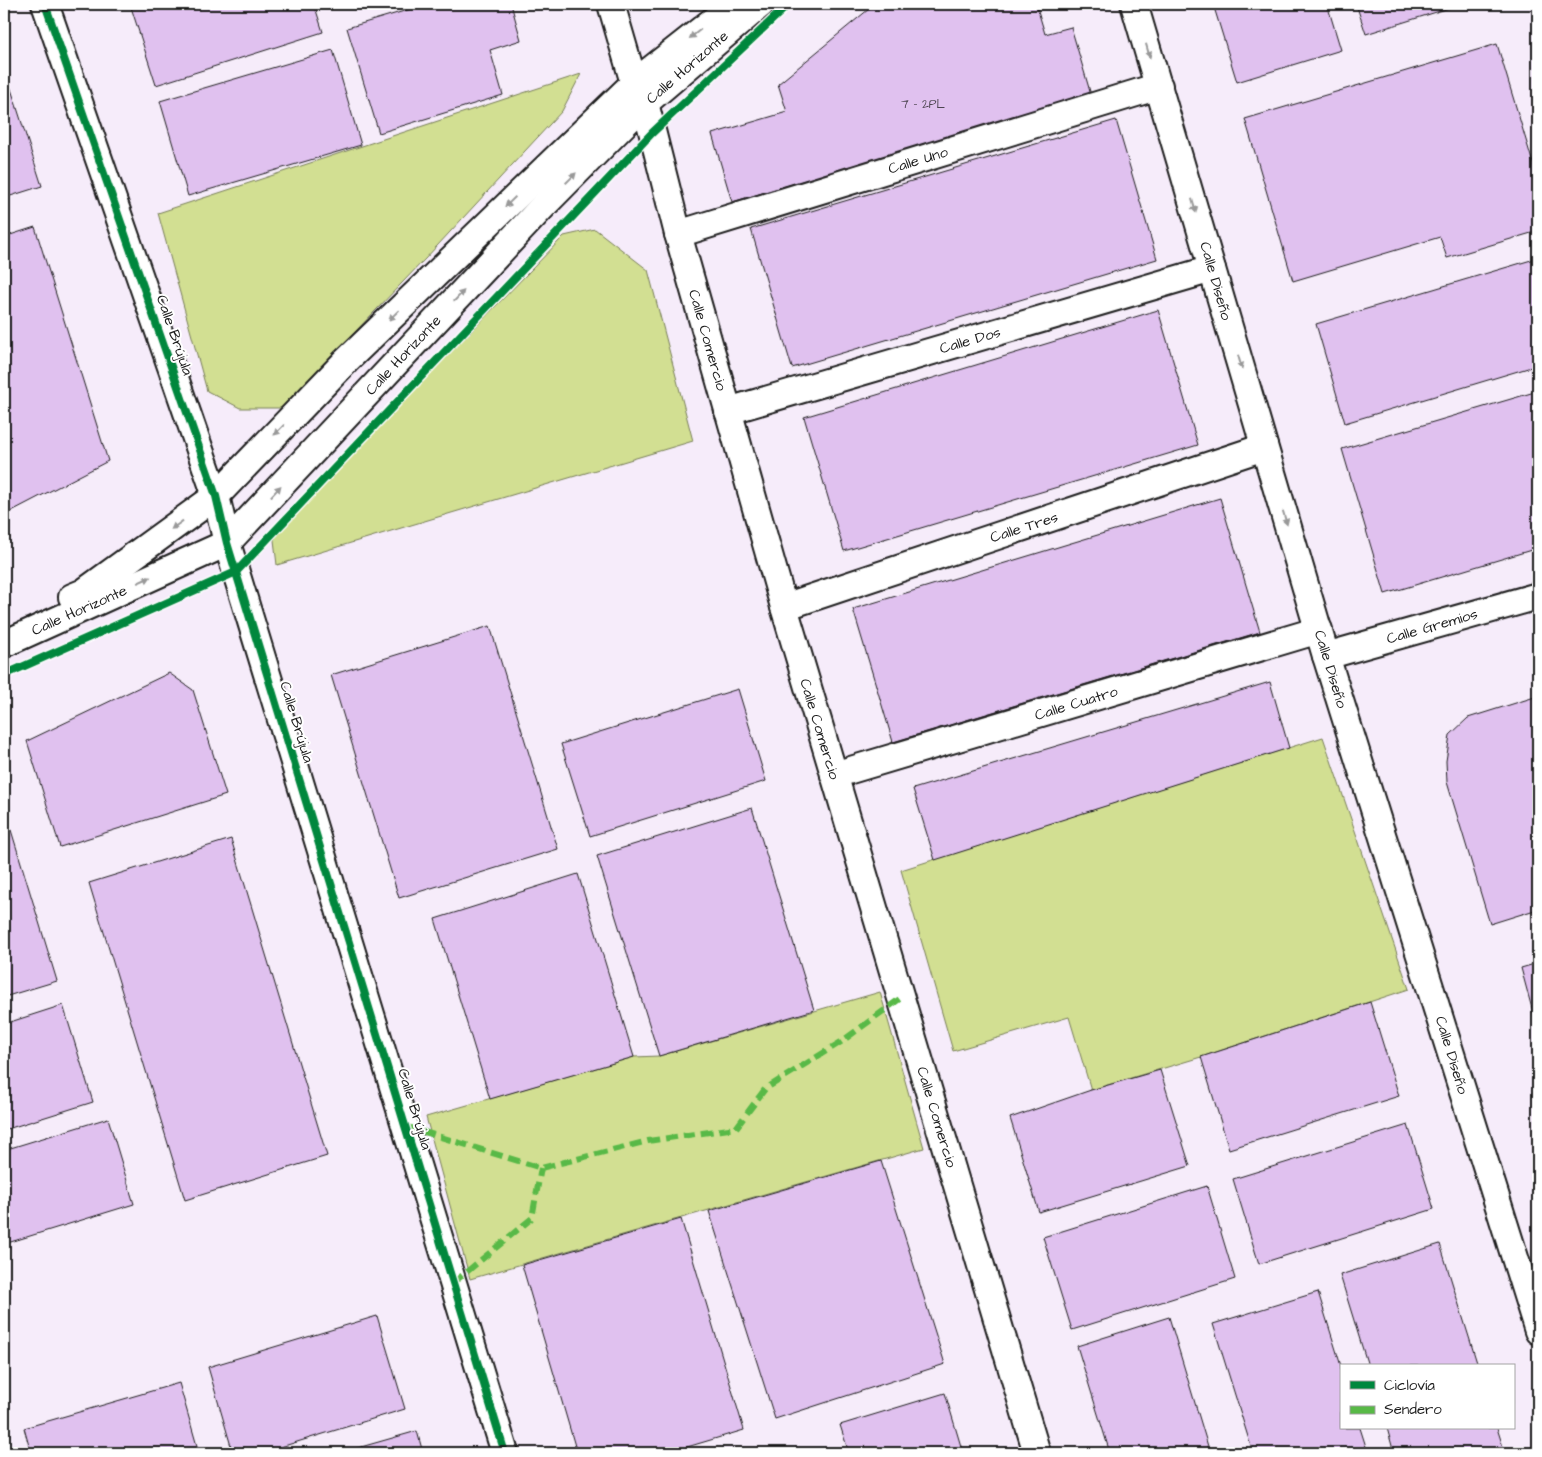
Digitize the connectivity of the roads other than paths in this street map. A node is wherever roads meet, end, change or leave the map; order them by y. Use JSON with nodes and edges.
{"nodes":[{"id":1,"x":45,"y":4,"type":"edge"},
{"id":2,"x":611,"y":4,"type":"edge"},
{"id":3,"x":734,"y":4,"type":"edge"},
{"id":4,"x":761,"y":4,"type":"edge"},
{"id":5,"x":1134,"y":4,"type":"edge"},
{"id":6,"x":1159,"y":86,"type":"junction"},
{"id":7,"x":640,"y":93,"type":"junction"},
{"id":8,"x":678,"y":234,"type":"junction"},
{"id":9,"x":1212,"y":269,"type":"junction"},
{"id":10,"x":728,"y":411,"type":"junction"},
{"id":11,"x":1264,"y":448,"type":"junction"},
{"id":12,"x":216,"y":496,"type":"junction"},
{"id":13,"x":228,"y":543,"type":"junction"},
{"id":14,"x":1538,"y":596,"type":"edge"},
{"id":15,"x":784,"y":607,"type":"junction"},
{"id":16,"x":4,"y":626,"type":"edge"},
{"id":17,"x":1319,"y":630,"type":"junction"},
{"id":18,"x":4,"y":644,"type":"edge"},
{"id":19,"x":1326,"y":656,"type":"junction"},
{"id":20,"x":834,"y":775,"type":"junction"},
{"id":21,"x":1538,"y":1330,"type":"edge"},
{"id":22,"x":505,"y":1453,"type":"edge"},
{"id":23,"x":1037,"y":1453,"type":"edge"}],
"edges":[{"from":1,"to":12,"type":"street","name":"Calle Brújula"},
{"from":2,"to":7,"type":"street","name":"Calle Comercio"},
{"from":3,"to":7,"type":"street","name":"Calle Horizonte","one_way":true},
{"from":4,"to":7,"type":"street","name":"Calle Horizonte"},
{"from":5,"to":6,"type":"street","name":"Calle Diseño","one_way":true},
{"from":6,"to":8,"type":"street","name":"Calle Uno"},
{"from":6,"to":9,"type":"street","name":"Calle Diseño","one_way":true},
{"from":7,"to":8,"type":"street","name":"Calle Comercio"},
{"from":7,"to":12,"type":"street","name":"Calle Horizonte","one_way":true},
{"from":13,"to":7,"type":"street","name":"Calle Horizonte","one_way":true},
{"from":8,"to":10,"type":"street","name":"Calle Comercio"},
{"from":9,"to":10,"type":"street","name":"Calle Dos"},
{"from":9,"to":11,"type":"street","name":"Calle Diseño","one_way":true},
{"from":10,"to":15,"type":"street","name":"Calle Comercio"},
{"from":11,"to":15,"type":"street","name":"Calle Tres"},
{"from":11,"to":17,"type":"street","name":"Calle Diseño","one_way":true},
{"from":12,"to":13,"type":"street","name":"Calle Brújula"},
{"from":12,"to":16,"type":"street","name":"Calle Horizonte","one_way":true},
{"from":18,"to":13,"type":"street","name":"Calle Horizonte","one_way":true},
{"from":13,"to":22,"type":"street","name":"Calle Brújula"},
{"from":14,"to":19,"type":"street","name":"Calle Gremios"},
{"from":15,"to":20,"type":"street","name":"Calle Comercio"},
{"from":17,"to":19,"type":"street","name":"Calle Diseño"},
{"from":17,"to":20,"type":"street","name":"Calle Cuatro"},
{"from":19,"to":21,"type":"street","name":"Calle Diseño"},
{"from":20,"to":23,"type":"street","name":"Calle Comercio"}]}
